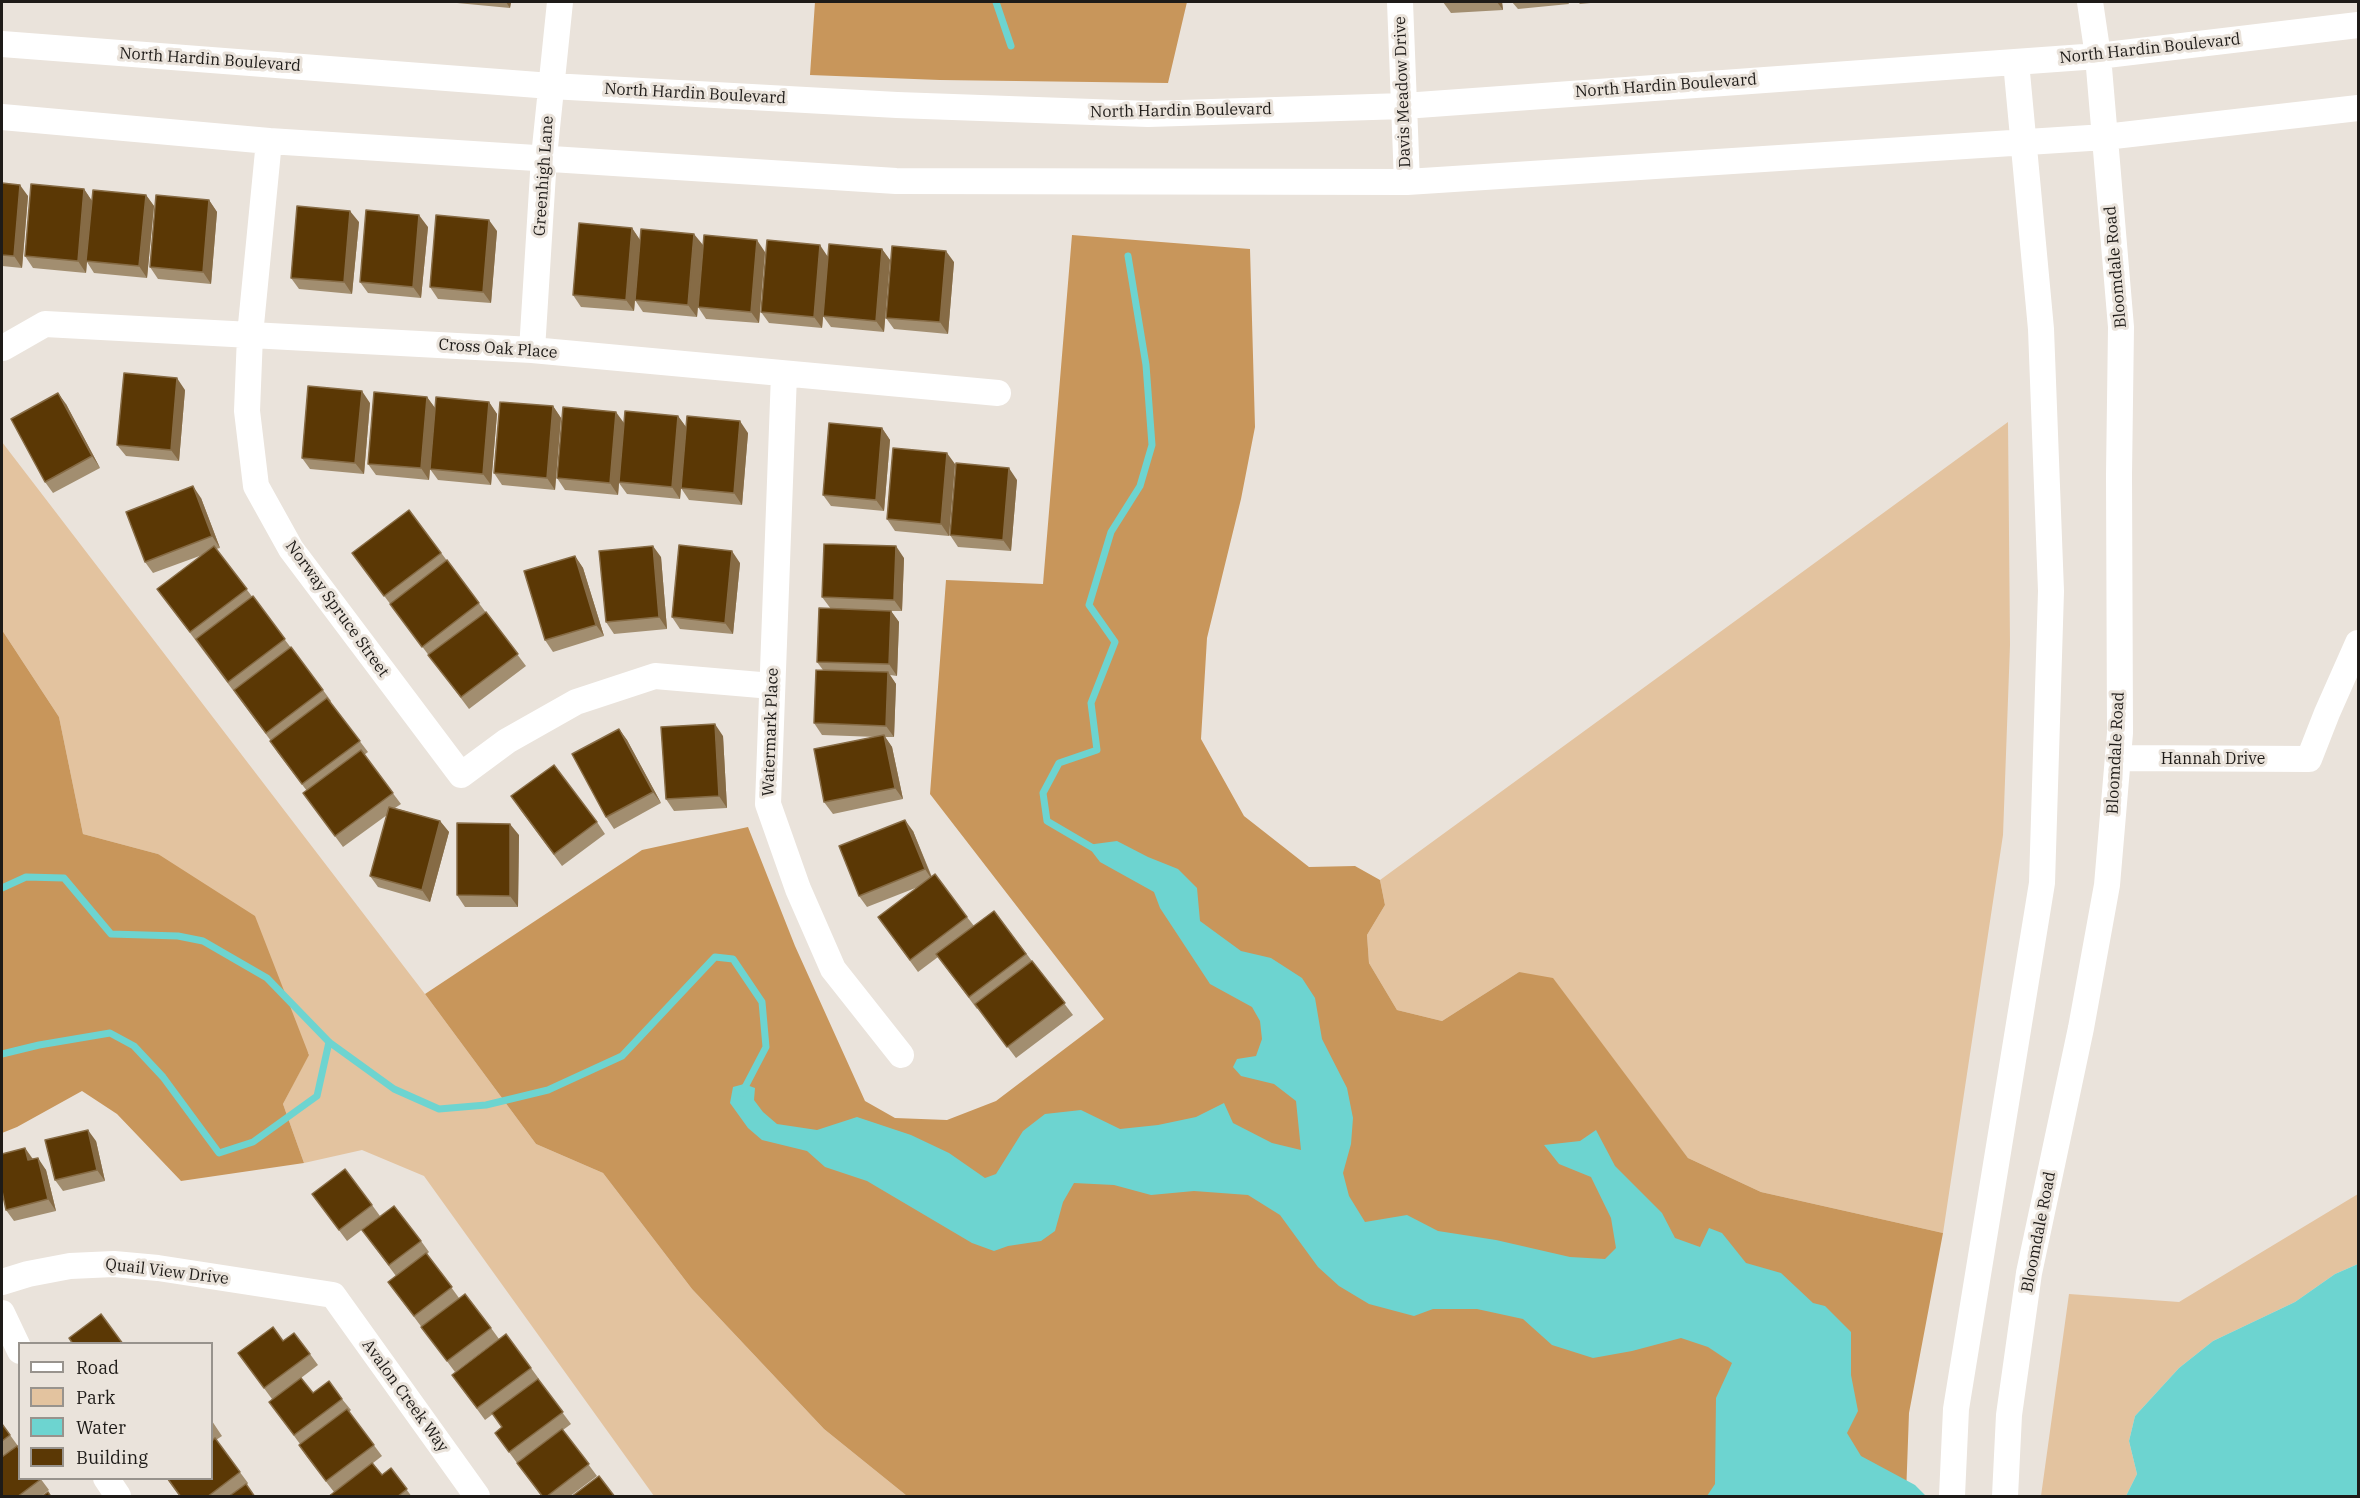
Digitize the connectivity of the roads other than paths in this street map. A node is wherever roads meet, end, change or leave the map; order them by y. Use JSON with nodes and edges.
{"nodes":[{"id":1,"x":560,"y":2,"type":"edge"},
{"id":2,"x":1400,"y":2,"type":"edge"},
{"id":3,"x":2090,"y":2,"type":"edge"},
{"id":4,"x":2358,"y":25,"type":"edge"},
{"id":5,"x":2,"y":44,"type":"edge"},
{"id":6,"x":2097,"y":56,"type":"junction"},
{"id":7,"x":2016,"y":62,"type":"junction"},
{"id":8,"x":551,"y":86,"type":"junction"},
{"id":9,"x":1404,"y":106,"type":"junction"},
{"id":10,"x":2358,"y":108,"type":"edge"},
{"id":11,"x":2,"y":117,"type":"edge"},
{"id":12,"x":2104,"y":137,"type":"junction"},
{"id":13,"x":269,"y":141,"type":"junction"},
{"id":14,"x":2023,"y":142,"type":"junction"},
{"id":15,"x":544,"y":157,"type":"junction"},
{"id":16,"x":1407,"y":182,"type":"junction"},
{"id":17,"x":250,"y":335,"type":"junction"},
{"id":18,"x":3,"y":348,"type":"edge"},
{"id":19,"x":532,"y":350,"type":"junction"},
{"id":20,"x":784,"y":374,"type":"junction"},
{"id":21,"x":998,"y":393,"type":"dead end"},
{"id":22,"x":2358,"y":643,"type":"edge"},
{"id":23,"x":772,"y":686,"type":"junction"},
{"id":24,"x":2118,"y":758,"type":"junction"},
{"id":25,"x":901,"y":1054,"type":"dead end"},
{"id":26,"x":2,"y":1282,"type":"edge"},
{"id":27,"x":333,"y":1295,"type":"joint"},
{"id":28,"x":2,"y":1313,"type":"edge"},
{"id":29,"x":18,"y":1347,"type":"edge"},
{"id":30,"x":107,"y":1480,"type":"edge"},
{"id":31,"x":118,"y":1497,"type":"edge"},
{"id":32,"x":477,"y":1497,"type":"edge"},
{"id":33,"x":1952,"y":1497,"type":"edge"},
{"id":34,"x":2005,"y":1497,"type":"edge"}],
"edges":[{"from":1,"to":8,"type":"street","name":"Greenhigh Lane"},
{"from":2,"to":9,"type":"street","name":"Davis Meadow Drive"},
{"from":3,"to":6,"type":"street","name":"Bloomdale Road"},
{"from":4,"to":6,"type":"street","name":"North Hardin Boulevard"},
{"from":5,"to":8,"type":"street","name":"North Hardin Boulevard"},
{"from":6,"to":7,"type":"street","name":"North Hardin Boulevard"},
{"from":6,"to":12,"type":"street","name":"Bloomdale Road"},
{"from":7,"to":9,"type":"street","name":"North Hardin Boulevard"},
{"from":7,"to":14,"type":"street"},
{"from":8,"to":9,"type":"street","name":"North Hardin Boulevard"},
{"from":8,"to":15,"type":"street","name":"Greenhigh Lane"},
{"from":9,"to":16,"type":"street","name":"Davis Meadow Drive"},
{"from":10,"to":12,"type":"street"},
{"from":11,"to":13,"type":"street"},
{"from":12,"to":14,"type":"street"},
{"from":12,"to":24,"type":"street","name":"Bloomdale Road"},
{"from":13,"to":15,"type":"street"},
{"from":13,"to":17,"type":"street","name":"Norway Spruce Street"},
{"from":14,"to":16,"type":"street"},
{"from":14,"to":33,"type":"street"},
{"from":15,"to":16,"type":"street"},
{"from":15,"to":19,"type":"street","name":"Greenhigh Lane"},
{"from":17,"to":18,"type":"street","name":"Cross Oak Place"},
{"from":17,"to":19,"type":"street","name":"Cross Oak Place"},
{"from":17,"to":23,"type":"street","name":"Norway Spruce Street"},
{"from":19,"to":20,"type":"street","name":"Cross Oak Place"},
{"from":20,"to":21,"type":"street","name":"Cross Oak Place"},
{"from":20,"to":23,"type":"street","name":"Watermark Place"},
{"from":22,"to":24,"type":"street","name":"Hannah Drive"},
{"from":23,"to":25,"type":"street","name":"Watermark Place"},
{"from":24,"to":34,"type":"street","name":"Bloomdale Road"},
{"from":26,"to":27,"type":"street","name":"Quail View Drive"},
{"from":27,"to":32,"type":"street","name":"Avalon Creek Way"},
{"from":28,"to":29,"type":"street"},
{"from":30,"to":31,"type":"street"}]}
